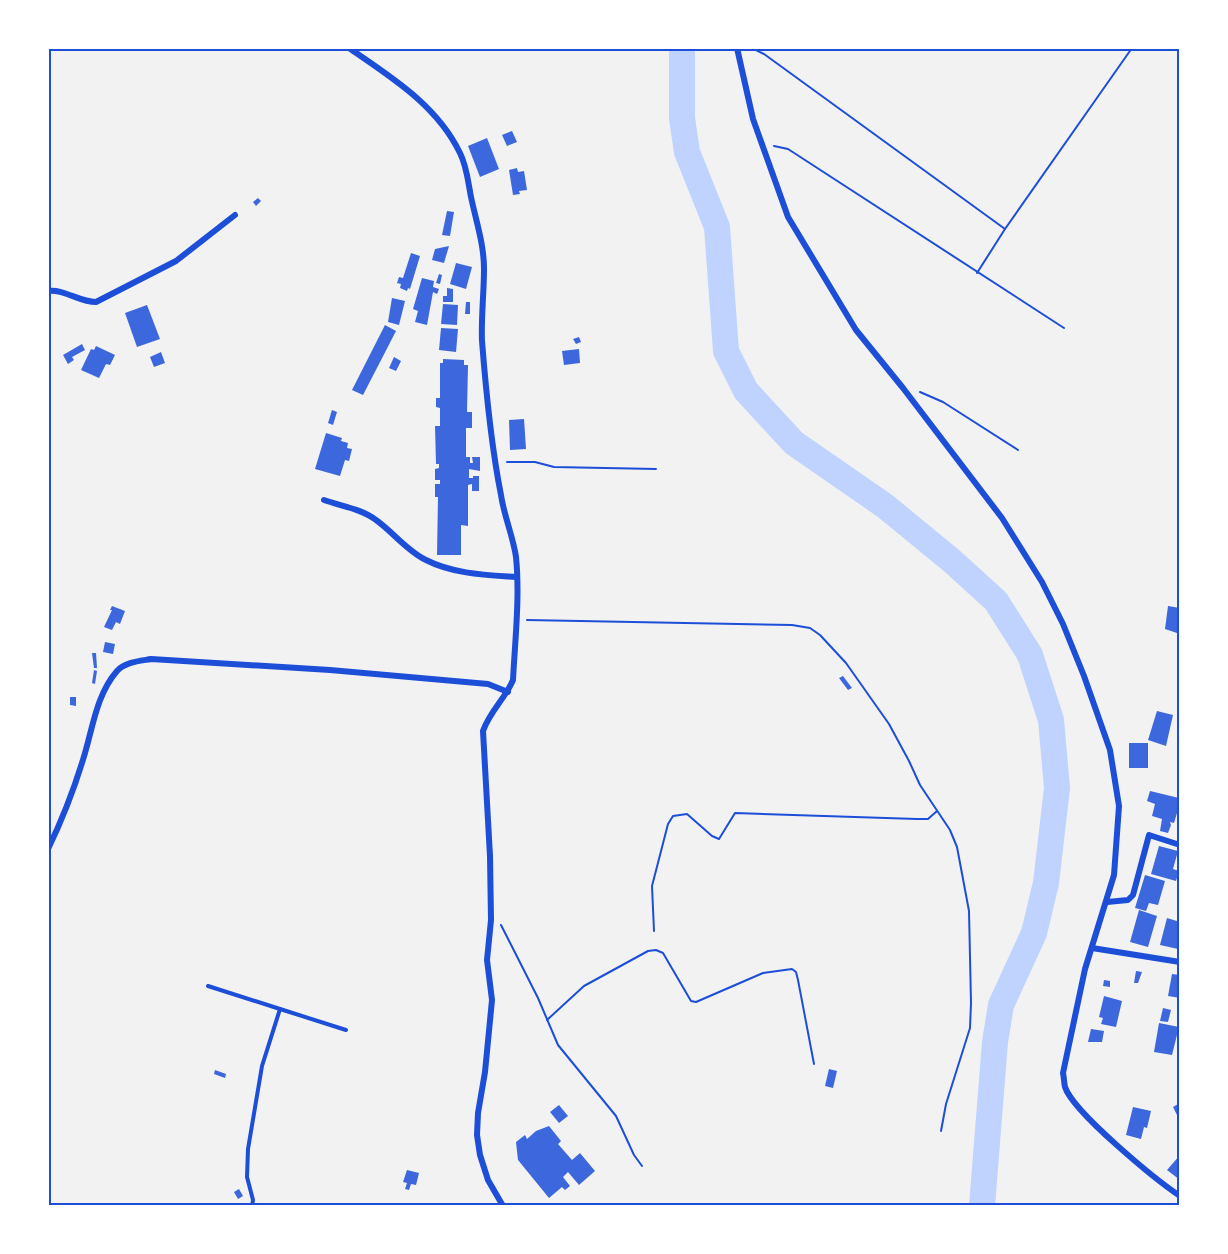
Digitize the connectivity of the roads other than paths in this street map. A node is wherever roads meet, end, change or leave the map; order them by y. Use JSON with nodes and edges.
{"nodes":[{"id":1,"x":349,"y":48,"type":"edge"},
{"id":2,"x":736,"y":48,"type":"edge"},
{"id":3,"x":235,"y":215,"type":"dead end"},
{"id":4,"x":48,"y":291,"type":"edge"},
{"id":5,"x":324,"y":500,"type":"dead end"},
{"id":6,"x":516,"y":577,"type":"junction"},
{"id":7,"x":508,"y":692,"type":"junction"},
{"id":8,"x":1180,"y":844,"type":"edge"},
{"id":9,"x":48,"y":849,"type":"edge"},
{"id":10,"x":1107,"y":902,"type":"junction"},
{"id":11,"x":1092,"y":948,"type":"junction"},
{"id":12,"x":1180,"y":962,"type":"edge"},
{"id":13,"x":208,"y":986,"type":"dead end"},
{"id":14,"x":280,"y":1009,"type":"junction"},
{"id":15,"x":346,"y":1030,"type":"dead end"},
{"id":16,"x":1180,"y":1196,"type":"edge"},
{"id":17,"x":252,"y":1206,"type":"edge"},
{"id":18,"x":503,"y":1206,"type":"edge"}],
"edges":[{"from":1,"to":6,"type":"street"},
{"from":2,"to":10,"type":"street"},
{"from":3,"to":4,"type":"street"},
{"from":5,"to":6,"type":"street"},
{"from":6,"to":7,"type":"street"},
{"from":7,"to":9,"type":"street"},
{"from":7,"to":18,"type":"street"},
{"from":8,"to":10,"type":"street"},
{"from":10,"to":11,"type":"street"},
{"from":11,"to":12,"type":"street"},
{"from":11,"to":16,"type":"street"},
{"from":13,"to":14,"type":"lane"},
{"from":14,"to":15,"type":"lane"},
{"from":14,"to":17,"type":"lane"}]}
